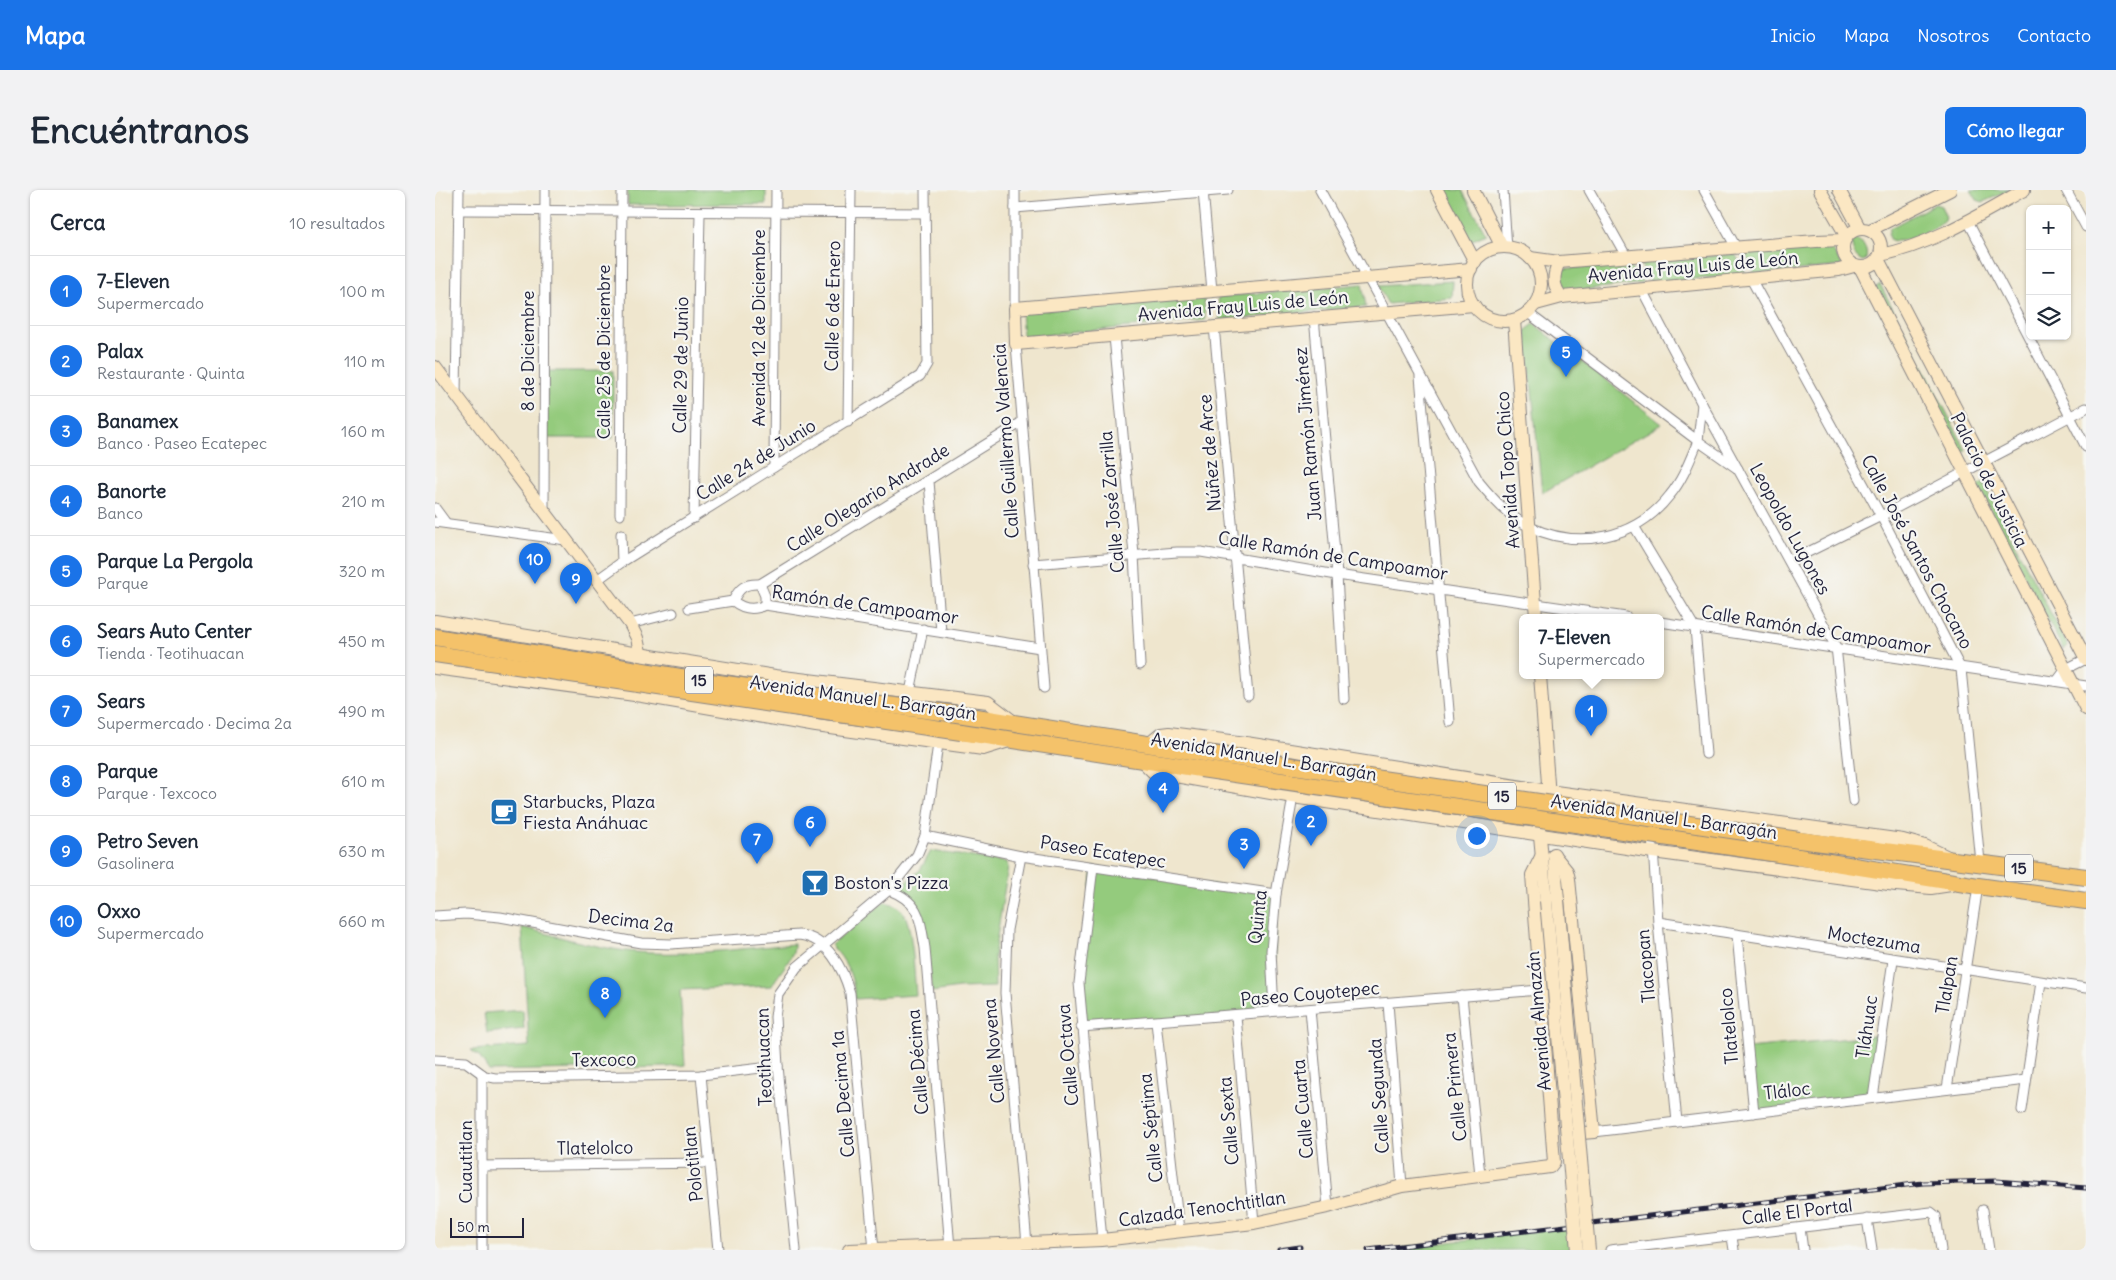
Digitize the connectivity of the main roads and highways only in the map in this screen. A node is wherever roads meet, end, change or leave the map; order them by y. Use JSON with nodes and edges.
{"nodes":[{"id":1,"x":435,"y":637,"type":"edge"},
{"id":2,"x":435,"y":654,"type":"edge"},
{"id":3,"x":1203,"y":761,"type":"junction"},
{"id":4,"x":2086,"y":877,"type":"edge"},
{"id":5,"x":2084,"y":901,"type":"edge"}],
"edges":[{"from":1,"to":3,"type":"highway","name":"Avenida Manuel L. Barragán","number":"15","bridge":true},
{"from":2,"to":3,"type":"highway","name":"Avenida Manuel L. Barragán","number":"15","bridge":true},
{"from":3,"to":4,"type":"highway","name":"Avenida Manuel L. Barragán","number":"15","bridge":true},
{"from":3,"to":5,"type":"highway","name":"Avenida Manuel L. Barragán","number":"15","bridge":true}]}
